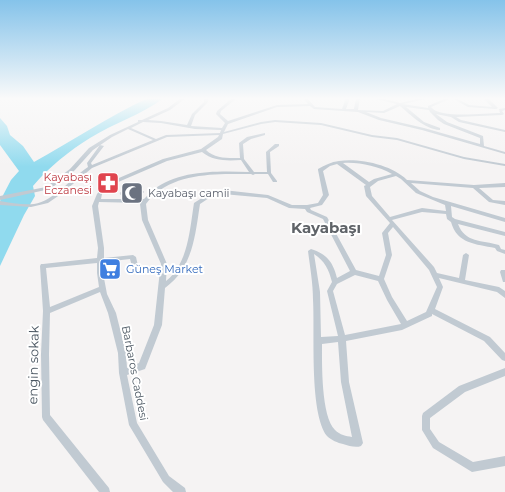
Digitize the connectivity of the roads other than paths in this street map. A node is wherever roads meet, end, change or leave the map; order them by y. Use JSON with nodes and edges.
{"nodes":[{"id":1,"x":191,"y":121,"type":"edge"},
{"id":2,"x":233,"y":121,"type":"edge"},
{"id":3,"x":388,"y":121,"type":"edge"},
{"id":4,"x":421,"y":121,"type":"edge"},
{"id":5,"x":442,"y":121,"type":"edge"},
{"id":6,"x":459,"y":121,"type":"edge"},
{"id":7,"x":141,"y":122,"type":"junction"},
{"id":8,"x":227,"y":123,"type":"joint"},
{"id":9,"x":189,"y":127,"type":"junction"},
{"id":10,"x":130,"y":129,"type":"junction"},
{"id":11,"x":439,"y":129,"type":"dead end"},
{"id":12,"x":221,"y":131,"type":"junction"},
{"id":13,"x":505,"y":131,"type":"edge"},
{"id":14,"x":264,"y":134,"type":"dead end"},
{"id":15,"x":154,"y":139,"type":"junction"},
{"id":16,"x":277,"y":145,"type":"dead end"},
{"id":17,"x":482,"y":146,"type":"junction"},
{"id":18,"x":203,"y":150,"type":"junction"},
{"id":19,"x":505,"y":153,"type":"edge"},
{"id":20,"x":242,"y":159,"type":"junction"},
{"id":21,"x":80,"y":162,"type":"junction"},
{"id":22,"x":339,"y":163,"type":"junction"},
{"id":23,"x":89,"y":165,"type":"junction"},
{"id":24,"x":505,"y":165,"type":"edge"},
{"id":25,"x":72,"y":170,"type":"junction"},
{"id":26,"x":81,"y":172,"type":"junction"},
{"id":27,"x":269,"y":173,"type":"junction"},
{"id":28,"x":252,"y":174,"type":"junction"},
{"id":29,"x":396,"y":174,"type":"junction"},
{"id":30,"x":275,"y":181,"type":"dead end"},
{"id":31,"x":406,"y":181,"type":"junction"},
{"id":32,"x":368,"y":184,"type":"junction"},
{"id":33,"x":505,"y":185,"type":"edge"},
{"id":34,"x":474,"y":187,"type":"junction"},
{"id":35,"x":0,"y":198,"type":"edge"},
{"id":36,"x":97,"y":200,"type":"junction"},
{"id":37,"x":145,"y":201,"type":"junction"},
{"id":38,"x":505,"y":202,"type":"edge"},
{"id":39,"x":0,"y":203,"type":"edge"},
{"id":40,"x":448,"y":204,"type":"junction"},
{"id":41,"x":307,"y":207,"type":"junction"},
{"id":42,"x":448,"y":213,"type":"junction"},
{"id":43,"x":505,"y":220,"type":"edge"},
{"id":44,"x":390,"y":222,"type":"junction"},
{"id":45,"x":454,"y":222,"type":"junction"},
{"id":46,"x":505,"y":234,"type":"edge"},
{"id":47,"x":505,"y":252,"type":"edge"},
{"id":48,"x":466,"y":255,"type":"dead end"},
{"id":49,"x":100,"y":260,"type":"junction"},
{"id":50,"x":164,"y":268,"type":"junction"},
{"id":51,"x":354,"y":272,"type":"junction"},
{"id":52,"x":505,"y":272,"type":"edge"},
{"id":53,"x":434,"y":275,"type":"junction"},
{"id":54,"x":381,"y":279,"type":"junction"},
{"id":55,"x":505,"y":280,"type":"edge"},
{"id":56,"x":335,"y":282,"type":"junction"},
{"id":57,"x":462,"y":282,"type":"junction"},
{"id":58,"x":162,"y":287,"type":"junction"},
{"id":59,"x":103,"y":288,"type":"junction"},
{"id":60,"x":316,"y":290,"type":"junction"},
{"id":61,"x":330,"y":291,"type":"junction"},
{"id":62,"x":505,"y":294,"type":"edge"},
{"id":63,"x":430,"y":310,"type":"junction"},
{"id":64,"x":47,"y":311,"type":"junction"},
{"id":65,"x":406,"y":325,"type":"junction"},
{"id":66,"x":342,"y":338,"type":"junction"},
{"id":67,"x":319,"y":341,"type":"junction"},
{"id":68,"x":505,"y":358,"type":"edge"},
{"id":69,"x":505,"y":372,"type":"edge"},
{"id":70,"x":123,"y":373,"type":"junction"},
{"id":71,"x":505,"y":461,"type":"edge"},
{"id":72,"x":105,"y":492,"type":"edge"},
{"id":73,"x":181,"y":492,"type":"edge"}],
"edges":[{"from":1,"to":9,"type":"street"},
{"from":2,"to":8,"type":"street"},
{"from":3,"to":17,"type":"street"},
{"from":4,"to":11,"type":"street"},
{"from":5,"to":17,"type":"street"},
{"from":6,"to":13,"type":"street"},
{"from":7,"to":9,"type":"street"},
{"from":7,"to":10,"type":"street"},
{"from":7,"to":21,"type":"street"},
{"from":8,"to":12,"type":"street"},
{"from":9,"to":12,"type":"street"},
{"from":10,"to":15,"type":"street"},
{"from":10,"to":23,"type":"street"},
{"from":12,"to":15,"type":"street"},
{"from":12,"to":18,"type":"street"},
{"from":12,"to":24,"type":"street"},
{"from":14,"to":20,"type":"street"},
{"from":15,"to":23,"type":"street"},
{"from":16,"to":27,"type":"street"},
{"from":17,"to":19,"type":"street"},
{"from":18,"to":20,"type":"street"},
{"from":18,"to":36,"type":"street"},
{"from":20,"to":28,"type":"street"},
{"from":21,"to":23,"type":"street"},
{"from":21,"to":25,"type":"street"},
{"from":22,"to":29,"type":"street"},
{"from":22,"to":32,"type":"street"},
{"from":22,"to":41,"type":"street"},
{"from":23,"to":26,"type":"street"},
{"from":25,"to":26,"type":"street"},
{"from":25,"to":35,"type":"street"},
{"from":26,"to":39,"type":"street"},
{"from":27,"to":28,"type":"street"},
{"from":27,"to":30,"type":"street"},
{"from":28,"to":37,"type":"street"},
{"from":29,"to":31,"type":"street"},
{"from":29,"to":32,"type":"street"},
{"from":31,"to":34,"type":"street"},
{"from":31,"to":40,"type":"street"},
{"from":32,"to":44,"type":"street"},
{"from":33,"to":34,"type":"street"},
{"from":34,"to":38,"type":"street"},
{"from":36,"to":37,"type":"street"},
{"from":36,"to":49,"type":"street","name":"Barbaros Caddesi"},
{"from":37,"to":50,"type":"street"},
{"from":40,"to":42,"type":"street"},
{"from":40,"to":43,"type":"street"},
{"from":41,"to":51,"type":"street"},
{"from":41,"to":58,"type":"street"},
{"from":42,"to":44,"type":"street"},
{"from":42,"to":45,"type":"street"},
{"from":44,"to":53,"type":"street"},
{"from":44,"to":54,"type":"street"},
{"from":45,"to":46,"type":"street"},
{"from":45,"to":47,"type":"street"},
{"from":48,"to":57,"type":"street"},
{"from":49,"to":50,"type":"street"},
{"from":49,"to":59,"type":"street","name":"Barbaros Caddesi"},
{"from":49,"to":64,"type":"street","name":"engin sokak"},
{"from":50,"to":58,"type":"street"},
{"from":51,"to":54,"type":"street"},
{"from":51,"to":56,"type":"street"},
{"from":52,"to":55,"type":"street"},
{"from":53,"to":57,"type":"street"},
{"from":53,"to":63,"type":"street"},
{"from":54,"to":65,"type":"street"},
{"from":56,"to":60,"type":"street"},
{"from":56,"to":61,"type":"street"},
{"from":57,"to":62,"type":"street"},
{"from":58,"to":70,"type":"street"},
{"from":59,"to":64,"type":"street"},
{"from":59,"to":70,"type":"street","name":"Barbaros Caddesi"},
{"from":60,"to":61,"type":"street"},
{"from":60,"to":67,"type":"street"},
{"from":61,"to":66,"type":"street"},
{"from":63,"to":65,"type":"street"},
{"from":63,"to":68,"type":"street"},
{"from":64,"to":72,"type":"street","name":"engin sokak"},
{"from":65,"to":66,"type":"street"},
{"from":66,"to":67,"type":"street"},
{"from":66,"to":67,"type":"street"},
{"from":69,"to":71,"type":"street"},
{"from":70,"to":73,"type":"street","name":"Barbaros Caddesi"}]}
